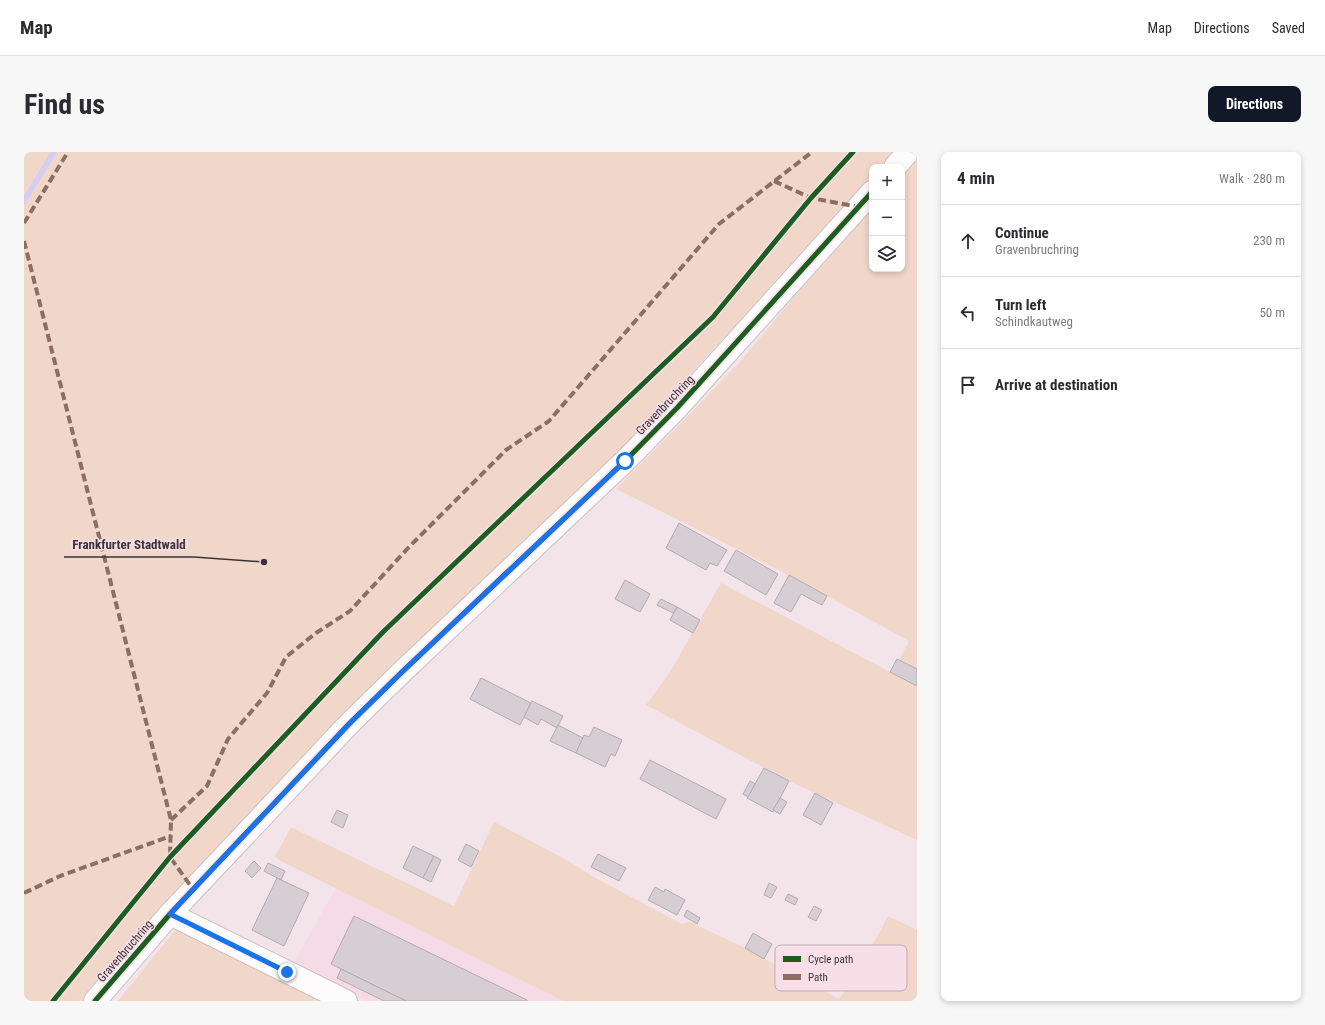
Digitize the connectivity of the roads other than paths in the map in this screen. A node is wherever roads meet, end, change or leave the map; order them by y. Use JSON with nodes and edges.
{"nodes":[{"id":1,"x":908,"y":152,"type":"edge"},
{"id":2,"x":898,"y":164,"type":"edge"},
{"id":3,"x":869,"y":195,"type":"edge"},
{"id":4,"x":170,"y":914,"type":"junction"},
{"id":5,"x":95,"y":1001,"type":"edge"},
{"id":6,"x":346,"y":1001,"type":"edge"}],
"edges":[{"from":1,"to":2,"type":"street"},
{"from":3,"to":4,"type":"street","name":"Gravenbruchring"},
{"from":4,"to":5,"type":"street","name":"Gravenbruchring"},
{"from":4,"to":6,"type":"street"}]}
